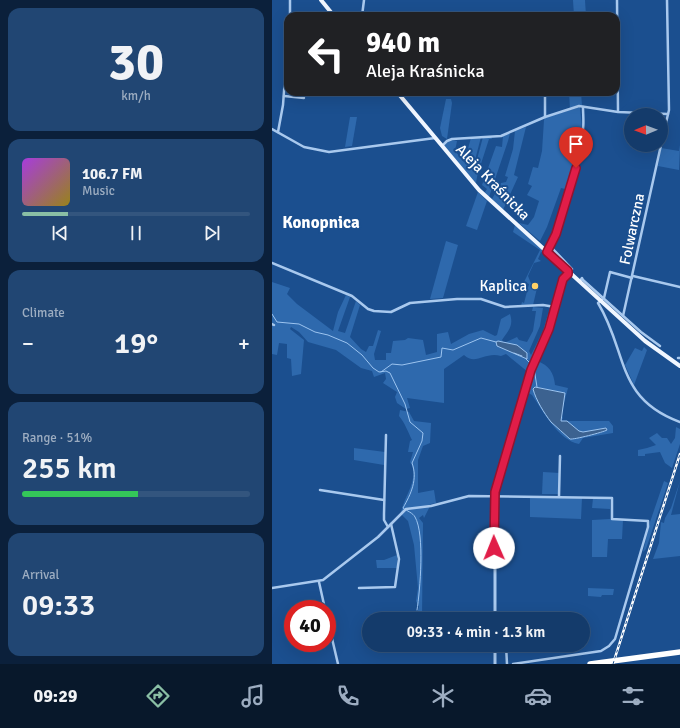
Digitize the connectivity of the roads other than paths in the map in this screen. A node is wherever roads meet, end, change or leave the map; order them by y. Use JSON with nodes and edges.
{"nodes":[{"id":1,"x":290,"y":0,"type":"edge"},
{"id":2,"x":321,"y":0,"type":"edge"},
{"id":3,"x":364,"y":0,"type":"edge"},
{"id":4,"x":617,"y":0,"type":"edge"},
{"id":5,"x":667,"y":0,"type":"edge"},
{"id":6,"x":290,"y":12,"type":"edge"},
{"id":7,"x":331,"y":12,"type":"edge"},
{"id":8,"x":362,"y":12,"type":"edge"},
{"id":9,"x":617,"y":12,"type":"edge"},
{"id":10,"x":284,"y":96,"type":"joint"},
{"id":11,"x":400,"y":96,"type":"edge"},
{"id":12,"x":545,"y":96,"type":"edge"},
{"id":13,"x":619,"y":96,"type":"edge"},
{"id":14,"x":304,"y":98,"type":"dead end"},
{"id":15,"x":582,"y":107,"type":"junction"},
{"id":16,"x":668,"y":108,"type":"edge"},
{"id":17,"x":617,"y":112,"type":"junction"},
{"id":18,"x":624,"y":112,"type":"edge"},
{"id":19,"x":545,"y":117,"type":"junction"},
{"id":20,"x":272,"y":129,"type":"edge"},
{"id":21,"x":278,"y":132,"type":"junction"},
{"id":22,"x":435,"y":138,"type":"junction"},
{"id":23,"x":442,"y":146,"type":"junction"},
{"id":24,"x":659,"y":152,"type":"edge"},
{"id":25,"x":550,"y":247,"type":"junction"},
{"id":26,"x":547,"y":252,"type":"junction"},
{"id":27,"x":272,"y":263,"type":"edge"},
{"id":28,"x":570,"y":270,"type":"junction"},
{"id":29,"x":632,"y":277,"type":"junction"},
{"id":30,"x":680,"y":287,"type":"edge"},
{"id":31,"x":602,"y":300,"type":"junction"},
{"id":32,"x":556,"y":307,"type":"junction"},
{"id":33,"x":622,"y":318,"type":"junction"},
{"id":34,"x":660,"y":346,"type":"dead end"},
{"id":35,"x":680,"y":366,"type":"edge"},
{"id":36,"x":680,"y":422,"type":"edge"},
{"id":37,"x":386,"y":435,"type":"dead end"},
{"id":38,"x":560,"y":456,"type":"dead end"},
{"id":39,"x":320,"y":490,"type":"dead end"},
{"id":40,"x":494,"y":496,"type":"junction"},
{"id":41,"x":559,"y":496,"type":"junction"},
{"id":42,"x":384,"y":500,"type":"junction"},
{"id":43,"x":389,"y":526,"type":"junction"},
{"id":44,"x":318,"y":582,"type":"junction"},
{"id":45,"x":272,"y":588,"type":"edge"},
{"id":46,"x":359,"y":588,"type":"dead end"},
{"id":47,"x":323,"y":600,"type":"edge"},
{"id":48,"x":495,"y":612,"type":"edge"},
{"id":49,"x":335,"y":652,"type":"edge"},
{"id":50,"x":495,"y":652,"type":"edge"},
{"id":51,"x":506,"y":652,"type":"edge"},
{"id":52,"x":680,"y":652,"type":"edge"},
{"id":53,"x":680,"y":656,"type":"edge"},
{"id":54,"x":495,"y":663,"type":"edge"},
{"id":55,"x":338,"y":664,"type":"edge"},
{"id":56,"x":507,"y":664,"type":"edge"},
{"id":57,"x":513,"y":664,"type":"edge"},
{"id":58,"x":590,"y":664,"type":"edge"},
{"id":59,"x":617,"y":664,"type":"edge"}],
"edges":[{"from":1,"to":6,"type":"street"},
{"from":2,"to":7,"type":"main road"},
{"from":3,"to":8,"type":"street"},
{"from":4,"to":9,"type":"street"},
{"from":5,"to":16,"type":"street","name":"Folwarczna"},
{"from":10,"to":14,"type":"street"},
{"from":10,"to":21,"type":"street"},
{"from":11,"to":22,"type":"main road","name":"Aleja Kraśnicka"},
{"from":12,"to":19,"type":"street"},
{"from":13,"to":17,"type":"street"},
{"from":15,"to":17,"type":"street"},
{"from":15,"to":19,"type":"street"},
{"from":15,"to":25,"type":"street"},
{"from":17,"to":18,"type":"street"},
{"from":19,"to":23,"type":"street"},
{"from":20,"to":21,"type":"street"},
{"from":21,"to":22,"type":"street"},
{"from":22,"to":23,"type":"main road","name":"Aleja Kraśnicka"},
{"from":23,"to":26,"type":"main road","name":"Aleja Kraśnicka"},
{"from":24,"to":29,"type":"street","name":"Folwarczna"},
{"from":25,"to":26,"type":"street"},
{"from":25,"to":28,"type":"street"},
{"from":26,"to":28,"type":"main road","name":"Aleja Kraśnicka"},
{"from":27,"to":32,"type":"street"},
{"from":28,"to":31,"type":"main road","name":"Aleja Kraśnicka"},
{"from":28,"to":32,"type":"street"},
{"from":29,"to":30,"type":"street"},
{"from":29,"to":31,"type":"street"},
{"from":29,"to":33,"type":"street","name":"Folwarczna"},
{"from":31,"to":33,"type":"street","name":"Aleja Kraśnicka"},
{"from":31,"to":33,"type":"main road","name":"Aleja Kraśnicka"},
{"from":31,"to":36,"type":"street"},
{"from":32,"to":40,"type":"street"},
{"from":33,"to":34,"type":"street"},
{"from":33,"to":35,"type":"main road","name":"Aleja Kraśnicka"},
{"from":37,"to":42,"type":"street"},
{"from":38,"to":41,"type":"street"},
{"from":39,"to":42,"type":"street"},
{"from":40,"to":41,"type":"street"},
{"from":40,"to":43,"type":"street"},
{"from":40,"to":48,"type":"street"},
{"from":41,"to":57,"type":"street"},
{"from":42,"to":43,"type":"street"},
{"from":43,"to":44,"type":"street"},
{"from":43,"to":46,"type":"street"},
{"from":44,"to":45,"type":"street"},
{"from":44,"to":47,"type":"street"},
{"from":49,"to":55,"type":"street"},
{"from":50,"to":54,"type":"street"},
{"from":51,"to":56,"type":"street"},
{"from":52,"to":58,"type":"highway"},
{"from":53,"to":59,"type":"highway"}]}
